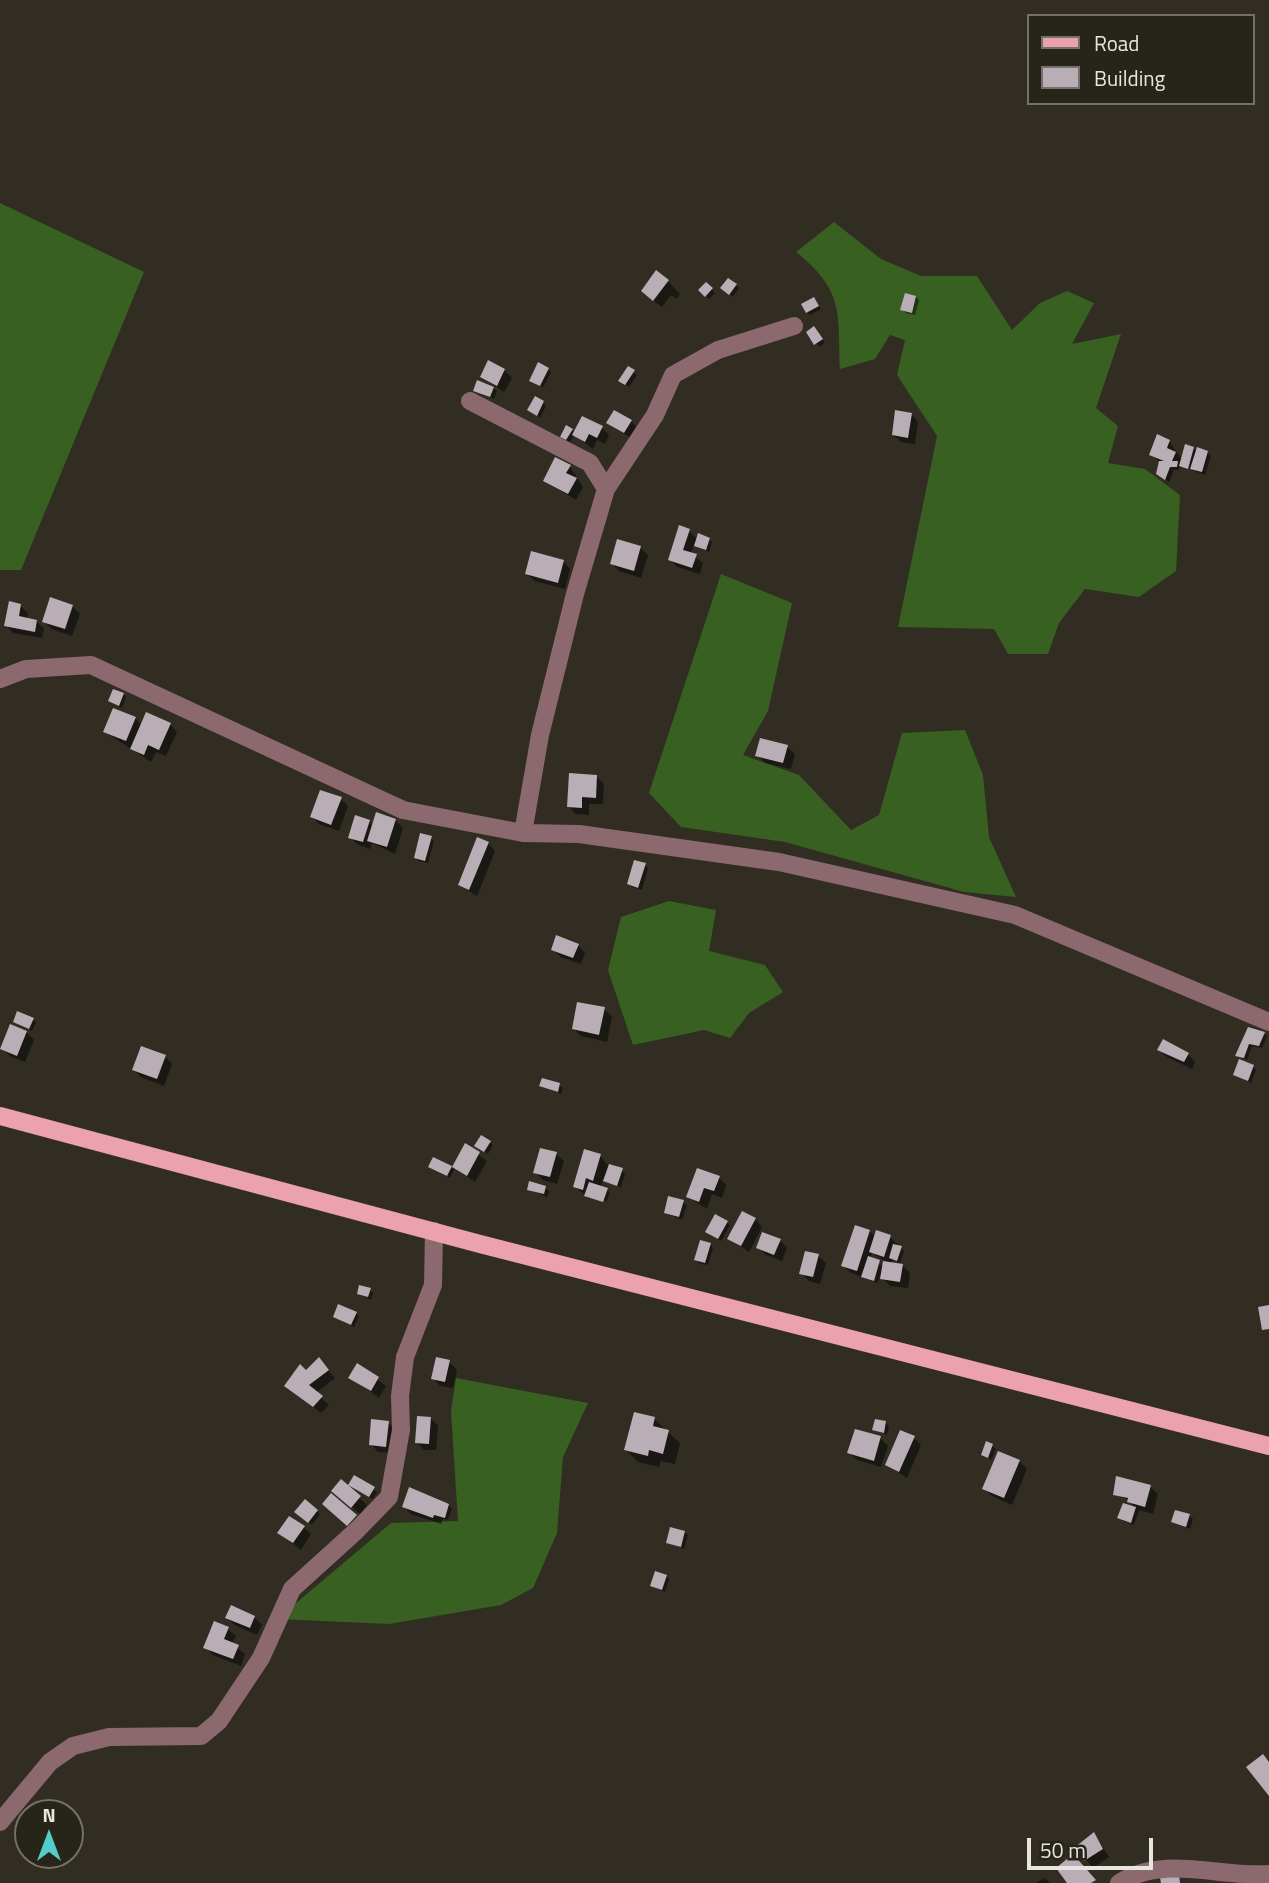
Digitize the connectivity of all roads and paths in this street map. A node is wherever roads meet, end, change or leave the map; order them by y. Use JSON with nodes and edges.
{"nodes":[{"id":1,"x":794,"y":326,"type":"dead end"},
{"id":2,"x":470,"y":401,"type":"dead end"},
{"id":3,"x":606,"y":489,"type":"junction"},
{"id":4,"x":0,"y":679,"type":"edge"},
{"id":5,"x":523,"y":833,"type":"junction"},
{"id":6,"x":1269,"y":1021,"type":"edge"},
{"id":7,"x":0,"y":1116,"type":"edge"},
{"id":8,"x":434,"y":1231,"type":"junction"},
{"id":9,"x":1269,"y":1446,"type":"edge"},
{"id":10,"x":0,"y":1822,"type":"edge"},
{"id":11,"x":1269,"y":1874,"type":"edge"},
{"id":12,"x":1119,"y":1883,"type":"edge"}],
"edges":[{"from":1,"to":3,"type":"street"},
{"from":2,"to":3,"type":"street"},
{"from":3,"to":5,"type":"street"},
{"from":4,"to":5,"type":"street"},
{"from":5,"to":6,"type":"street"},
{"from":7,"to":8,"type":"main road"},
{"from":8,"to":9,"type":"main road"},
{"from":8,"to":10,"type":"street"},
{"from":11,"to":12,"type":"street"}]}
